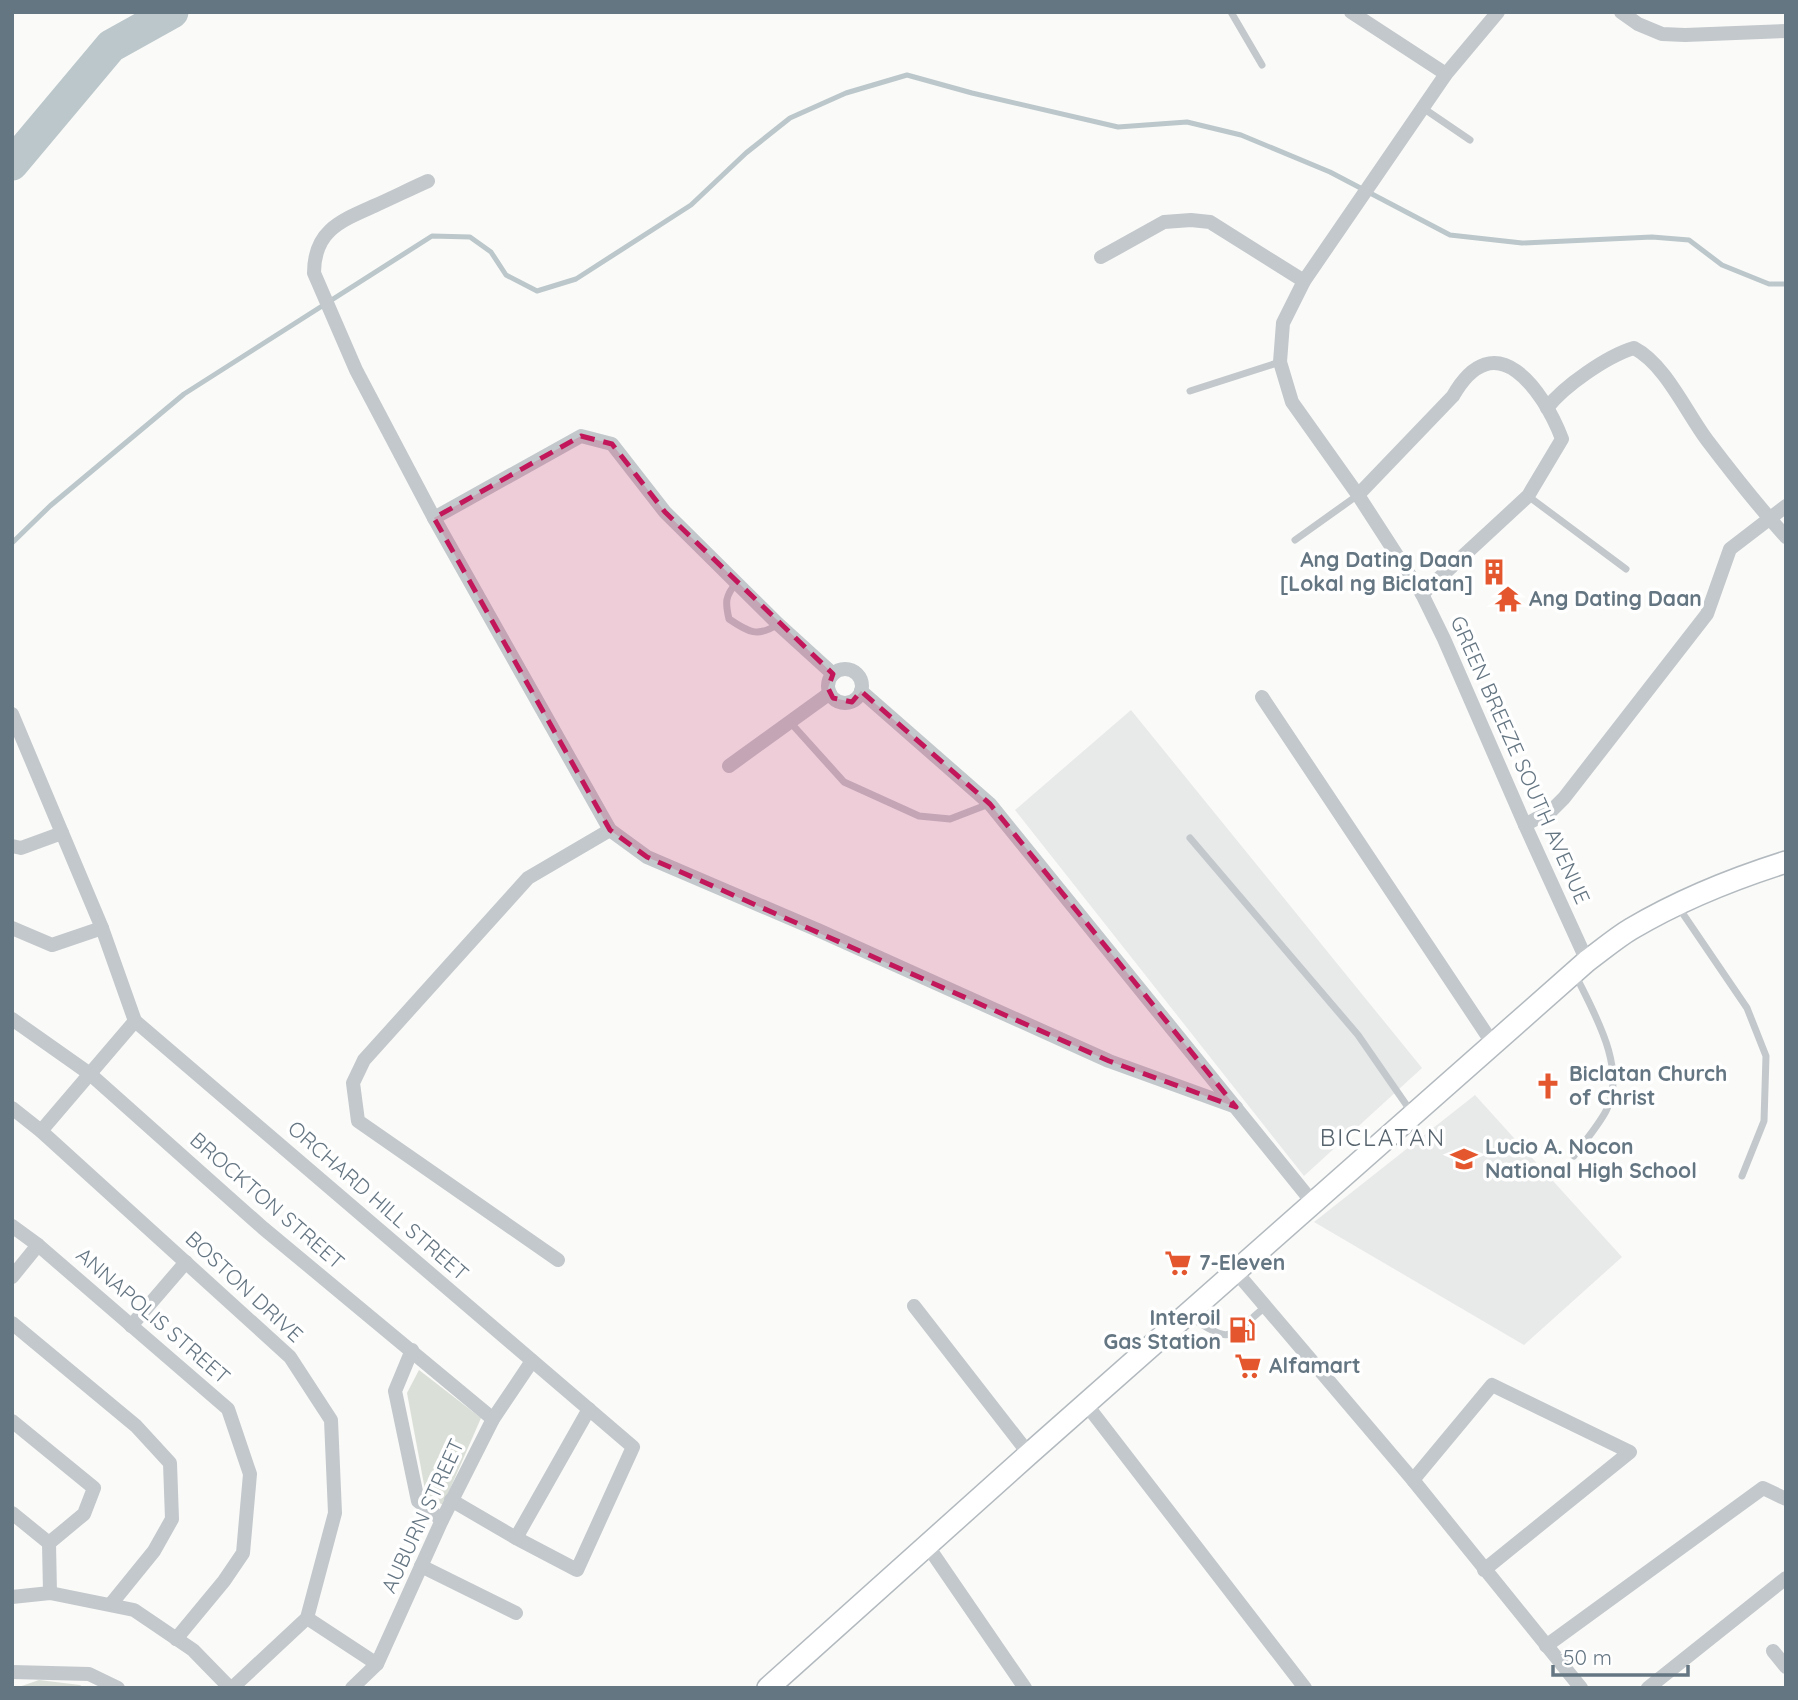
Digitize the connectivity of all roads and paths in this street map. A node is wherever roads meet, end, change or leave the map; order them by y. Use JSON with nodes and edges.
{"nodes":[{"id":1,"x":1231,"y":12,"type":"edge"},
{"id":2,"x":1351,"y":12,"type":"edge"},
{"id":3,"x":1498,"y":12,"type":"edge"},
{"id":4,"x":1621,"y":12,"type":"edge"},
{"id":5,"x":1786,"y":31,"type":"edge"},
{"id":6,"x":1262,"y":65,"type":"dead end"},
{"id":7,"x":1446,"y":74,"type":"junction"},
{"id":8,"x":1423,"y":108,"type":"junction"},
{"id":9,"x":1470,"y":140,"type":"dead end"},
{"id":10,"x":428,"y":181,"type":"dead end"},
{"id":11,"x":1101,"y":257,"type":"dead end"},
{"id":12,"x":1304,"y":281,"type":"junction"},
{"id":13,"x":1280,"y":362,"type":"junction"},
{"id":14,"x":1190,"y":391,"type":"dead end"},
{"id":15,"x":1547,"y":408,"type":"junction"},
{"id":16,"x":1358,"y":495,"type":"junction"},
{"id":17,"x":1528,"y":496,"type":"junction"},
{"id":18,"x":1786,"y":506,"type":"edge"},
{"id":19,"x":434,"y":518,"type":"junction"},
{"id":20,"x":1770,"y":520,"type":"junction"},
{"id":21,"x":1786,"y":537,"type":"edge"},
{"id":22,"x":1295,"y":540,"type":"dead end"},
{"id":23,"x":1626,"y":569,"type":"dead end"},
{"id":24,"x":737,"y":582,"type":"junction"},
{"id":25,"x":1422,"y":594,"type":"junction"},
{"id":26,"x":778,"y":624,"type":"junction"},
{"id":27,"x":833,"y":674,"type":"junction"},
{"id":28,"x":861,"y":691,"type":"junction"},
{"id":29,"x":830,"y":693,"type":"junction"},
{"id":30,"x":1262,"y":697,"type":"dead end"},
{"id":31,"x":12,"y":714,"type":"edge"},
{"id":32,"x":790,"y":722,"type":"junction"},
{"id":33,"x":16,"y":732,"type":"edge"},
{"id":34,"x":729,"y":766,"type":"dead end"},
{"id":35,"x":990,"y":804,"type":"junction"},
{"id":36,"x":1525,"y":825,"type":"junction"},
{"id":37,"x":610,"y":830,"type":"junction"},
{"id":38,"x":62,"y":833,"type":"junction"},
{"id":39,"x":1190,"y":838,"type":"dead end"},
{"id":40,"x":12,"y":845,"type":"edge"},
{"id":41,"x":1786,"y":862,"type":"edge"},
{"id":42,"x":1677,"y":904,"type":"junction"},
{"id":43,"x":12,"y":928,"type":"edge"},
{"id":44,"x":102,"y":929,"type":"junction"},
{"id":45,"x":1581,"y":967,"type":"junction"},
{"id":46,"x":12,"y":1019,"type":"edge"},
{"id":47,"x":135,"y":1021,"type":"junction"},
{"id":48,"x":1493,"y":1045,"type":"junction"},
{"id":49,"x":90,"y":1074,"type":"junction"},
{"id":50,"x":1236,"y":1107,"type":"junction"},
{"id":51,"x":12,"y":1108,"type":"edge"},
{"id":52,"x":1412,"y":1114,"type":"junction"},
{"id":53,"x":41,"y":1131,"type":"junction"},
{"id":54,"x":1574,"y":1156,"type":"dead end"},
{"id":55,"x":1742,"y":1177,"type":"dead end"},
{"id":56,"x":1313,"y":1203,"type":"junction"},
{"id":57,"x":12,"y":1226,"type":"edge"},
{"id":58,"x":38,"y":1245,"type":"junction"},
{"id":59,"x":558,"y":1260,"type":"dead end"},
{"id":60,"x":186,"y":1262,"type":"junction"},
{"id":61,"x":1237,"y":1273,"type":"junction"},
{"id":62,"x":12,"y":1277,"type":"edge"},
{"id":63,"x":914,"y":1306,"type":"dead end"},
{"id":64,"x":1265,"y":1307,"type":"junction"},
{"id":65,"x":1187,"y":1316,"type":"junction"},
{"id":66,"x":12,"y":1323,"type":"edge"},
{"id":67,"x":131,"y":1326,"type":"junction"},
{"id":68,"x":412,"y":1350,"type":"junction"},
{"id":69,"x":532,"y":1361,"type":"junction"},
{"id":70,"x":1086,"y":1404,"type":"junction"},
{"id":71,"x":589,"y":1409,"type":"junction"},
{"id":72,"x":493,"y":1419,"type":"junction"},
{"id":73,"x":12,"y":1420,"type":"edge"},
{"id":74,"x":1029,"y":1454,"type":"junction"},
{"id":75,"x":1413,"y":1480,"type":"junction"},
{"id":76,"x":1786,"y":1499,"type":"edge"},
{"id":77,"x":451,"y":1500,"type":"junction"},
{"id":78,"x":12,"y":1513,"type":"edge"},
{"id":79,"x":442,"y":1520,"type":"junction"},
{"id":80,"x":516,"y":1538,"type":"junction"},
{"id":81,"x":49,"y":1543,"type":"junction"},
{"id":82,"x":927,"y":1545,"type":"junction"},
{"id":83,"x":421,"y":1566,"type":"junction"},
{"id":84,"x":1484,"y":1570,"type":"junction"},
{"id":85,"x":1786,"y":1578,"type":"edge"},
{"id":86,"x":50,"y":1593,"type":"junction"},
{"id":87,"x":12,"y":1597,"type":"edge"},
{"id":88,"x":111,"y":1604,"type":"junction"},
{"id":89,"x":516,"y":1613,"type":"dead end"},
{"id":90,"x":307,"y":1618,"type":"junction"},
{"id":91,"x":176,"y":1639,"type":"junction"},
{"id":92,"x":1546,"y":1646,"type":"junction"},
{"id":93,"x":1773,"y":1651,"type":"dead end"},
{"id":94,"x":377,"y":1664,"type":"junction"},
{"id":95,"x":1786,"y":1667,"type":"edge"},
{"id":96,"x":12,"y":1672,"type":"edge"},
{"id":97,"x":118,"y":1688,"type":"edge"},
{"id":98,"x":231,"y":1688,"type":"edge"},
{"id":99,"x":352,"y":1688,"type":"edge"},
{"id":100,"x":768,"y":1688,"type":"edge"},
{"id":101,"x":1025,"y":1688,"type":"edge"},
{"id":102,"x":1305,"y":1688,"type":"edge"},
{"id":103,"x":1581,"y":1688,"type":"edge"},
{"id":104,"x":1648,"y":1688,"type":"edge"}],
"edges":[{"from":1,"to":6,"type":"lane"},
{"from":2,"to":7,"type":"street"},
{"from":3,"to":7,"type":"street","name":"GREEN BREEZE SOUTH AVENUE"},
{"from":4,"to":5,"type":"street"},
{"from":7,"to":8,"type":"street","name":"GREEN BREEZE SOUTH AVENUE"},
{"from":8,"to":9,"type":"lane"},
{"from":8,"to":12,"type":"street","name":"GREEN BREEZE SOUTH AVENUE"},
{"from":10,"to":19,"type":"street"},
{"from":11,"to":12,"type":"street"},
{"from":12,"to":13,"type":"street","name":"GREEN BREEZE SOUTH AVENUE"},
{"from":13,"to":14,"type":"lane"},
{"from":13,"to":16,"type":"street","name":"GREEN BREEZE SOUTH AVENUE"},
{"from":15,"to":16,"type":"street"},
{"from":15,"to":17,"type":"street"},
{"from":15,"to":20,"type":"street"},
{"from":16,"to":22,"type":"lane"},
{"from":16,"to":25,"type":"street","name":"GREEN BREEZE SOUTH AVENUE"},
{"from":17,"to":23,"type":"lane"},
{"from":17,"to":25,"type":"street"},
{"from":18,"to":20,"type":"street"},
{"from":19,"to":24,"type":"street"},
{"from":19,"to":37,"type":"street"},
{"from":20,"to":21,"type":"street"},
{"from":20,"to":36,"type":"street"},
{"from":24,"to":26,"type":"street"},
{"from":24,"to":26,"type":"lane"},
{"from":25,"to":36,"type":"street","name":"GREEN BREEZE SOUTH AVENUE"},
{"from":26,"to":27,"type":"street"},
{"from":27,"to":28,"type":"street"},
{"from":27,"to":29,"type":"street"},
{"from":28,"to":29,"type":"street"},
{"from":28,"to":35,"type":"street"},
{"from":29,"to":32,"type":"street"},
{"from":30,"to":48,"type":"street"},
{"from":31,"to":33,"type":"street","name":"ORCHARD HILL STREET"},
{"from":32,"to":34,"type":"street"},
{"from":32,"to":35,"type":"lane"},
{"from":33,"to":38,"type":"street","name":"ORCHARD HILL STREET"},
{"from":35,"to":50,"type":"street"},
{"from":36,"to":45,"type":"street","name":"GREEN BREEZE SOUTH AVENUE"},
{"from":37,"to":50,"type":"street"},
{"from":37,"to":59,"type":"street"},
{"from":38,"to":40,"type":"street"},
{"from":38,"to":44,"type":"street","name":"ORCHARD HILL STREET"},
{"from":39,"to":52,"type":"lane"},
{"from":41,"to":42,"type":"main road"},
{"from":42,"to":45,"type":"main road"},
{"from":42,"to":55,"type":"lane"},
{"from":43,"to":44,"type":"street"},
{"from":44,"to":47,"type":"street","name":"ORCHARD HILL STREET"},
{"from":45,"to":48,"type":"main road"},
{"from":45,"to":54,"type":"lane"},
{"from":46,"to":49,"type":"street","name":"BROCKTON STREET"},
{"from":47,"to":49,"type":"street"},
{"from":47,"to":69,"type":"street","name":"ORCHARD HILL STREET"},
{"from":48,"to":52,"type":"main road"},
{"from":49,"to":53,"type":"street"},
{"from":49,"to":68,"type":"street","name":"BROCKTON STREET"},
{"from":50,"to":56,"type":"street"},
{"from":51,"to":53,"type":"street","name":"BOSTON DRIVE"},
{"from":52,"to":56,"type":"main road"},
{"from":53,"to":60,"type":"street","name":"BOSTON DRIVE"},
{"from":56,"to":61,"type":"main road"},
{"from":57,"to":58,"type":"street","name":"ANNAPOLIS STREET"},
{"from":58,"to":62,"type":"street"},
{"from":58,"to":67,"type":"street","name":"ANNAPOLIS STREET"},
{"from":60,"to":67,"type":"street"},
{"from":60,"to":90,"type":"street","name":"BOSTON DRIVE"},
{"from":61,"to":64,"type":"street"},
{"from":61,"to":65,"type":"main road"},
{"from":63,"to":74,"type":"street"},
{"from":64,"to":65,"type":"lane"},
{"from":64,"to":75,"type":"street"},
{"from":65,"to":70,"type":"main road"},
{"from":66,"to":88,"type":"street"},
{"from":67,"to":91,"type":"street","name":"ANNAPOLIS STREET"},
{"from":68,"to":72,"type":"street","name":"BROCKTON STREET"},
{"from":68,"to":79,"type":"street"},
{"from":69,"to":71,"type":"street","name":"ORCHARD HILL STREET"},
{"from":69,"to":72,"type":"street","name":"AUBURN STREET"},
{"from":70,"to":74,"type":"main road"},
{"from":70,"to":102,"type":"street"},
{"from":71,"to":80,"type":"street"},
{"from":71,"to":80,"type":"street","name":"ORCHARD HILL STREET"},
{"from":72,"to":77,"type":"street","name":"AUBURN STREET"},
{"from":73,"to":81,"type":"street"},
{"from":74,"to":82,"type":"main road"},
{"from":75,"to":84,"type":"street"},
{"from":75,"to":84,"type":"street"},
{"from":76,"to":92,"type":"street"},
{"from":77,"to":79,"type":"street","name":"AUBURN STREET"},
{"from":77,"to":80,"type":"street","name":"ORCHARD HILL STREET"},
{"from":78,"to":81,"type":"street"},
{"from":79,"to":83,"type":"street","name":"AUBURN STREET"},
{"from":81,"to":86,"type":"street"},
{"from":82,"to":100,"type":"main road"},
{"from":82,"to":101,"type":"street"},
{"from":83,"to":89,"type":"street"},
{"from":83,"to":94,"type":"street","name":"AUBURN STREET"},
{"from":84,"to":92,"type":"street"},
{"from":85,"to":104,"type":"street"},
{"from":86,"to":87,"type":"street"},
{"from":86,"to":88,"type":"street"},
{"from":88,"to":91,"type":"street"},
{"from":90,"to":94,"type":"street"},
{"from":90,"to":98,"type":"street"},
{"from":91,"to":98,"type":"street"},
{"from":92,"to":103,"type":"street"},
{"from":93,"to":95,"type":"street"},
{"from":94,"to":99,"type":"street","name":"AUBURN STREET"},
{"from":96,"to":97,"type":"street"}]}
